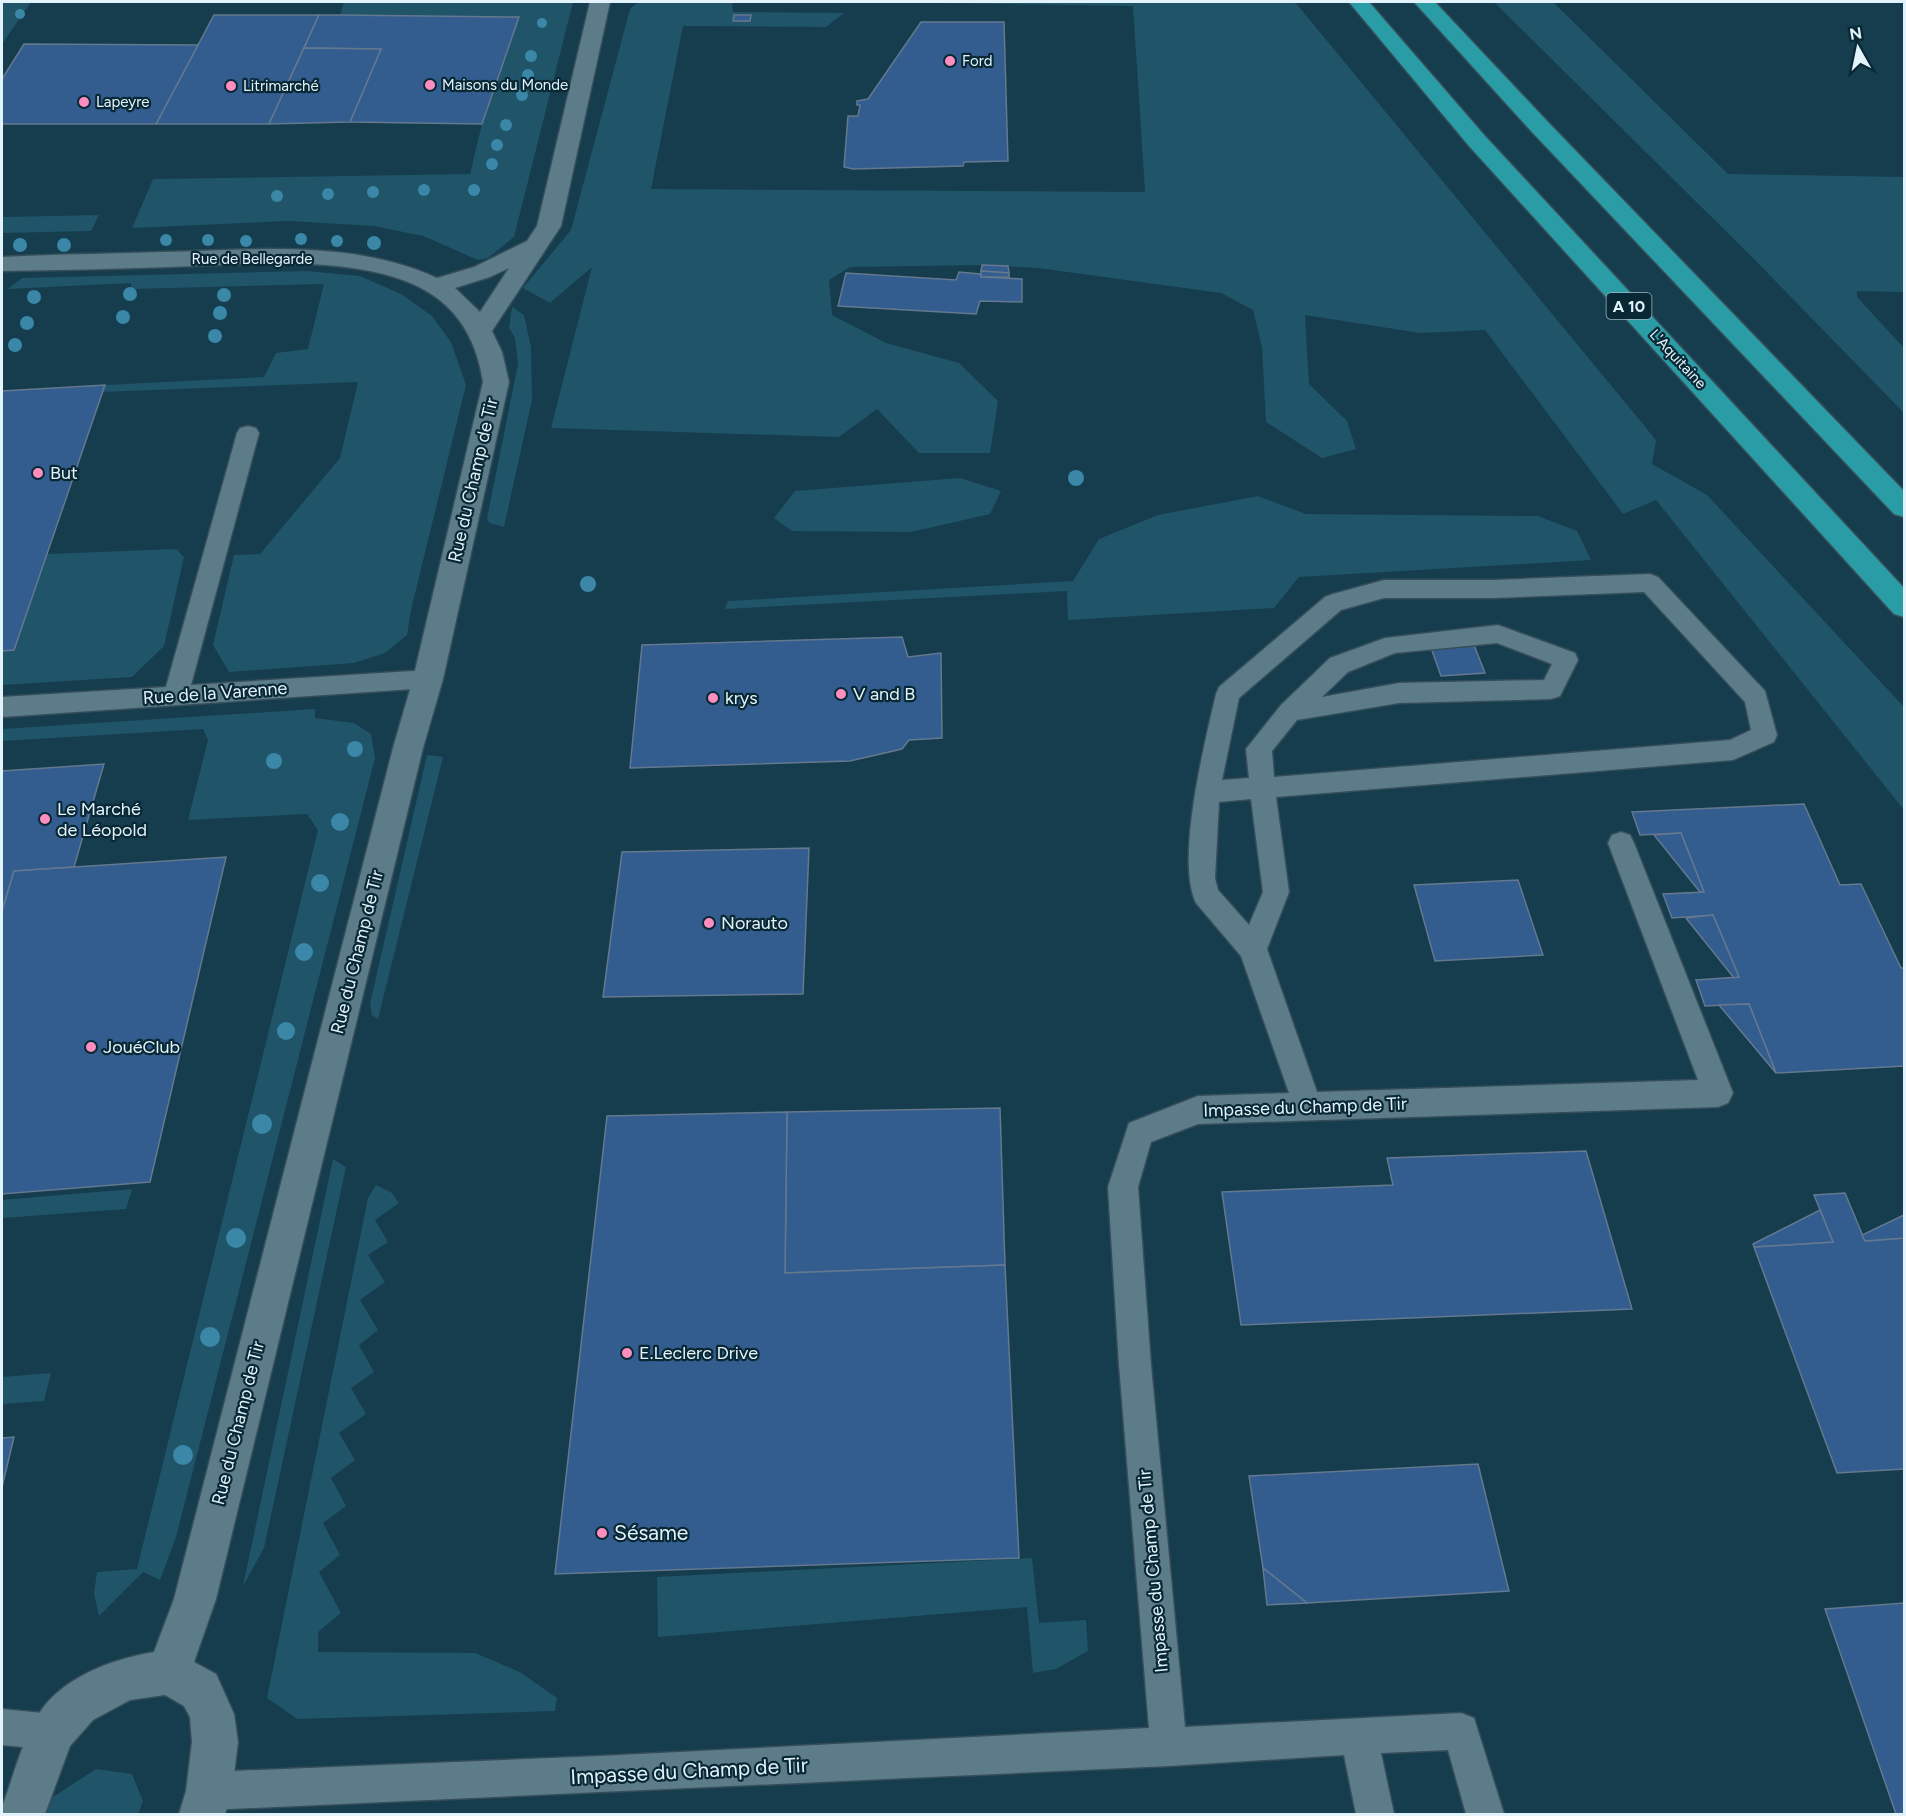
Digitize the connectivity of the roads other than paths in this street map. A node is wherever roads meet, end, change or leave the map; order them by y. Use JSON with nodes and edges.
{"nodes":[{"id":1,"x":600,"y":2,"type":"edge"},
{"id":2,"x":1359,"y":2,"type":"edge"},
{"id":3,"x":1424,"y":2,"type":"edge"},
{"id":4,"x":538,"y":245,"type":"junction"},
{"id":5,"x":2,"y":264,"type":"edge"},
{"id":6,"x":435,"y":286,"type":"junction"},
{"id":7,"x":480,"y":329,"type":"junction"},
{"id":8,"x":248,"y":434,"type":"dead end"},
{"id":9,"x":1905,"y":507,"type":"edge"},
{"id":10,"x":1905,"y":606,"type":"edge"},
{"id":11,"x":428,"y":679,"type":"junction"},
{"id":12,"x":176,"y":695,"type":"junction"},
{"id":13,"x":2,"y":707,"type":"edge"},
{"id":14,"x":1290,"y":712,"type":"junction"},
{"id":15,"x":1262,"y":788,"type":"junction"},
{"id":16,"x":1207,"y":792,"type":"junction"},
{"id":17,"x":1621,"y":843,"type":"dead end"},
{"id":18,"x":1253,"y":949,"type":"junction"},
{"id":19,"x":1308,"y":1107,"type":"junction"},
{"id":20,"x":170,"y":1672,"type":"junction"},
{"id":21,"x":2,"y":1727,"type":"edge"},
{"id":22,"x":53,"y":1732,"type":"junction"},
{"id":23,"x":1359,"y":1737,"type":"junction"},
{"id":24,"x":1169,"y":1748,"type":"junction"},
{"id":25,"x":206,"y":1803,"type":"edge"},
{"id":26,"x":22,"y":1815,"type":"edge"},
{"id":27,"x":1375,"y":1815,"type":"edge"},
{"id":28,"x":1485,"y":1815,"type":"edge"}],
"edges":[{"from":1,"to":4,"type":"street"},
{"from":2,"to":10,"type":"highway","name":"L'Aquitaine","number":"A 10"},
{"from":3,"to":9,"type":"highway"},
{"from":4,"to":6,"type":"street"},
{"from":4,"to":7,"type":"street"},
{"from":5,"to":6,"type":"street","name":"Rue de Bellegarde"},
{"from":6,"to":7,"type":"street","name":"Rue de Bellegarde"},
{"from":7,"to":11,"type":"street","name":"Rue du Champ de Tir"},
{"from":8,"to":12,"type":"lane"},
{"from":11,"to":12,"type":"lane","name":"Rue de la Varenne"},
{"from":11,"to":20,"type":"street","name":"Rue du Champ de Tir"},
{"from":12,"to":13,"type":"lane","name":"Rue de la Varenne"},
{"from":14,"to":14,"type":"lane"},
{"from":14,"to":15,"type":"lane"},
{"from":15,"to":16,"type":"lane"},
{"from":15,"to":16,"type":"lane"},
{"from":15,"to":18,"type":"lane"},
{"from":16,"to":18,"type":"lane"},
{"from":17,"to":19,"type":"lane","name":"Impasse du Champ de Tir"},
{"from":18,"to":19,"type":"lane"},
{"from":19,"to":24,"type":"lane","name":"Impasse du Champ de Tir"},
{"from":20,"to":22,"type":"street"},
{"from":20,"to":25,"type":"street"},
{"from":21,"to":22,"type":"lane"},
{"from":22,"to":26,"type":"street"},
{"from":23,"to":24,"type":"lane","name":"Impasse du Champ de Tir"},
{"from":23,"to":27,"type":"lane"},
{"from":23,"to":28,"type":"lane","name":"Impasse du Champ de Tir"},
{"from":24,"to":25,"type":"lane","name":"Impasse du Champ de Tir"}]}
